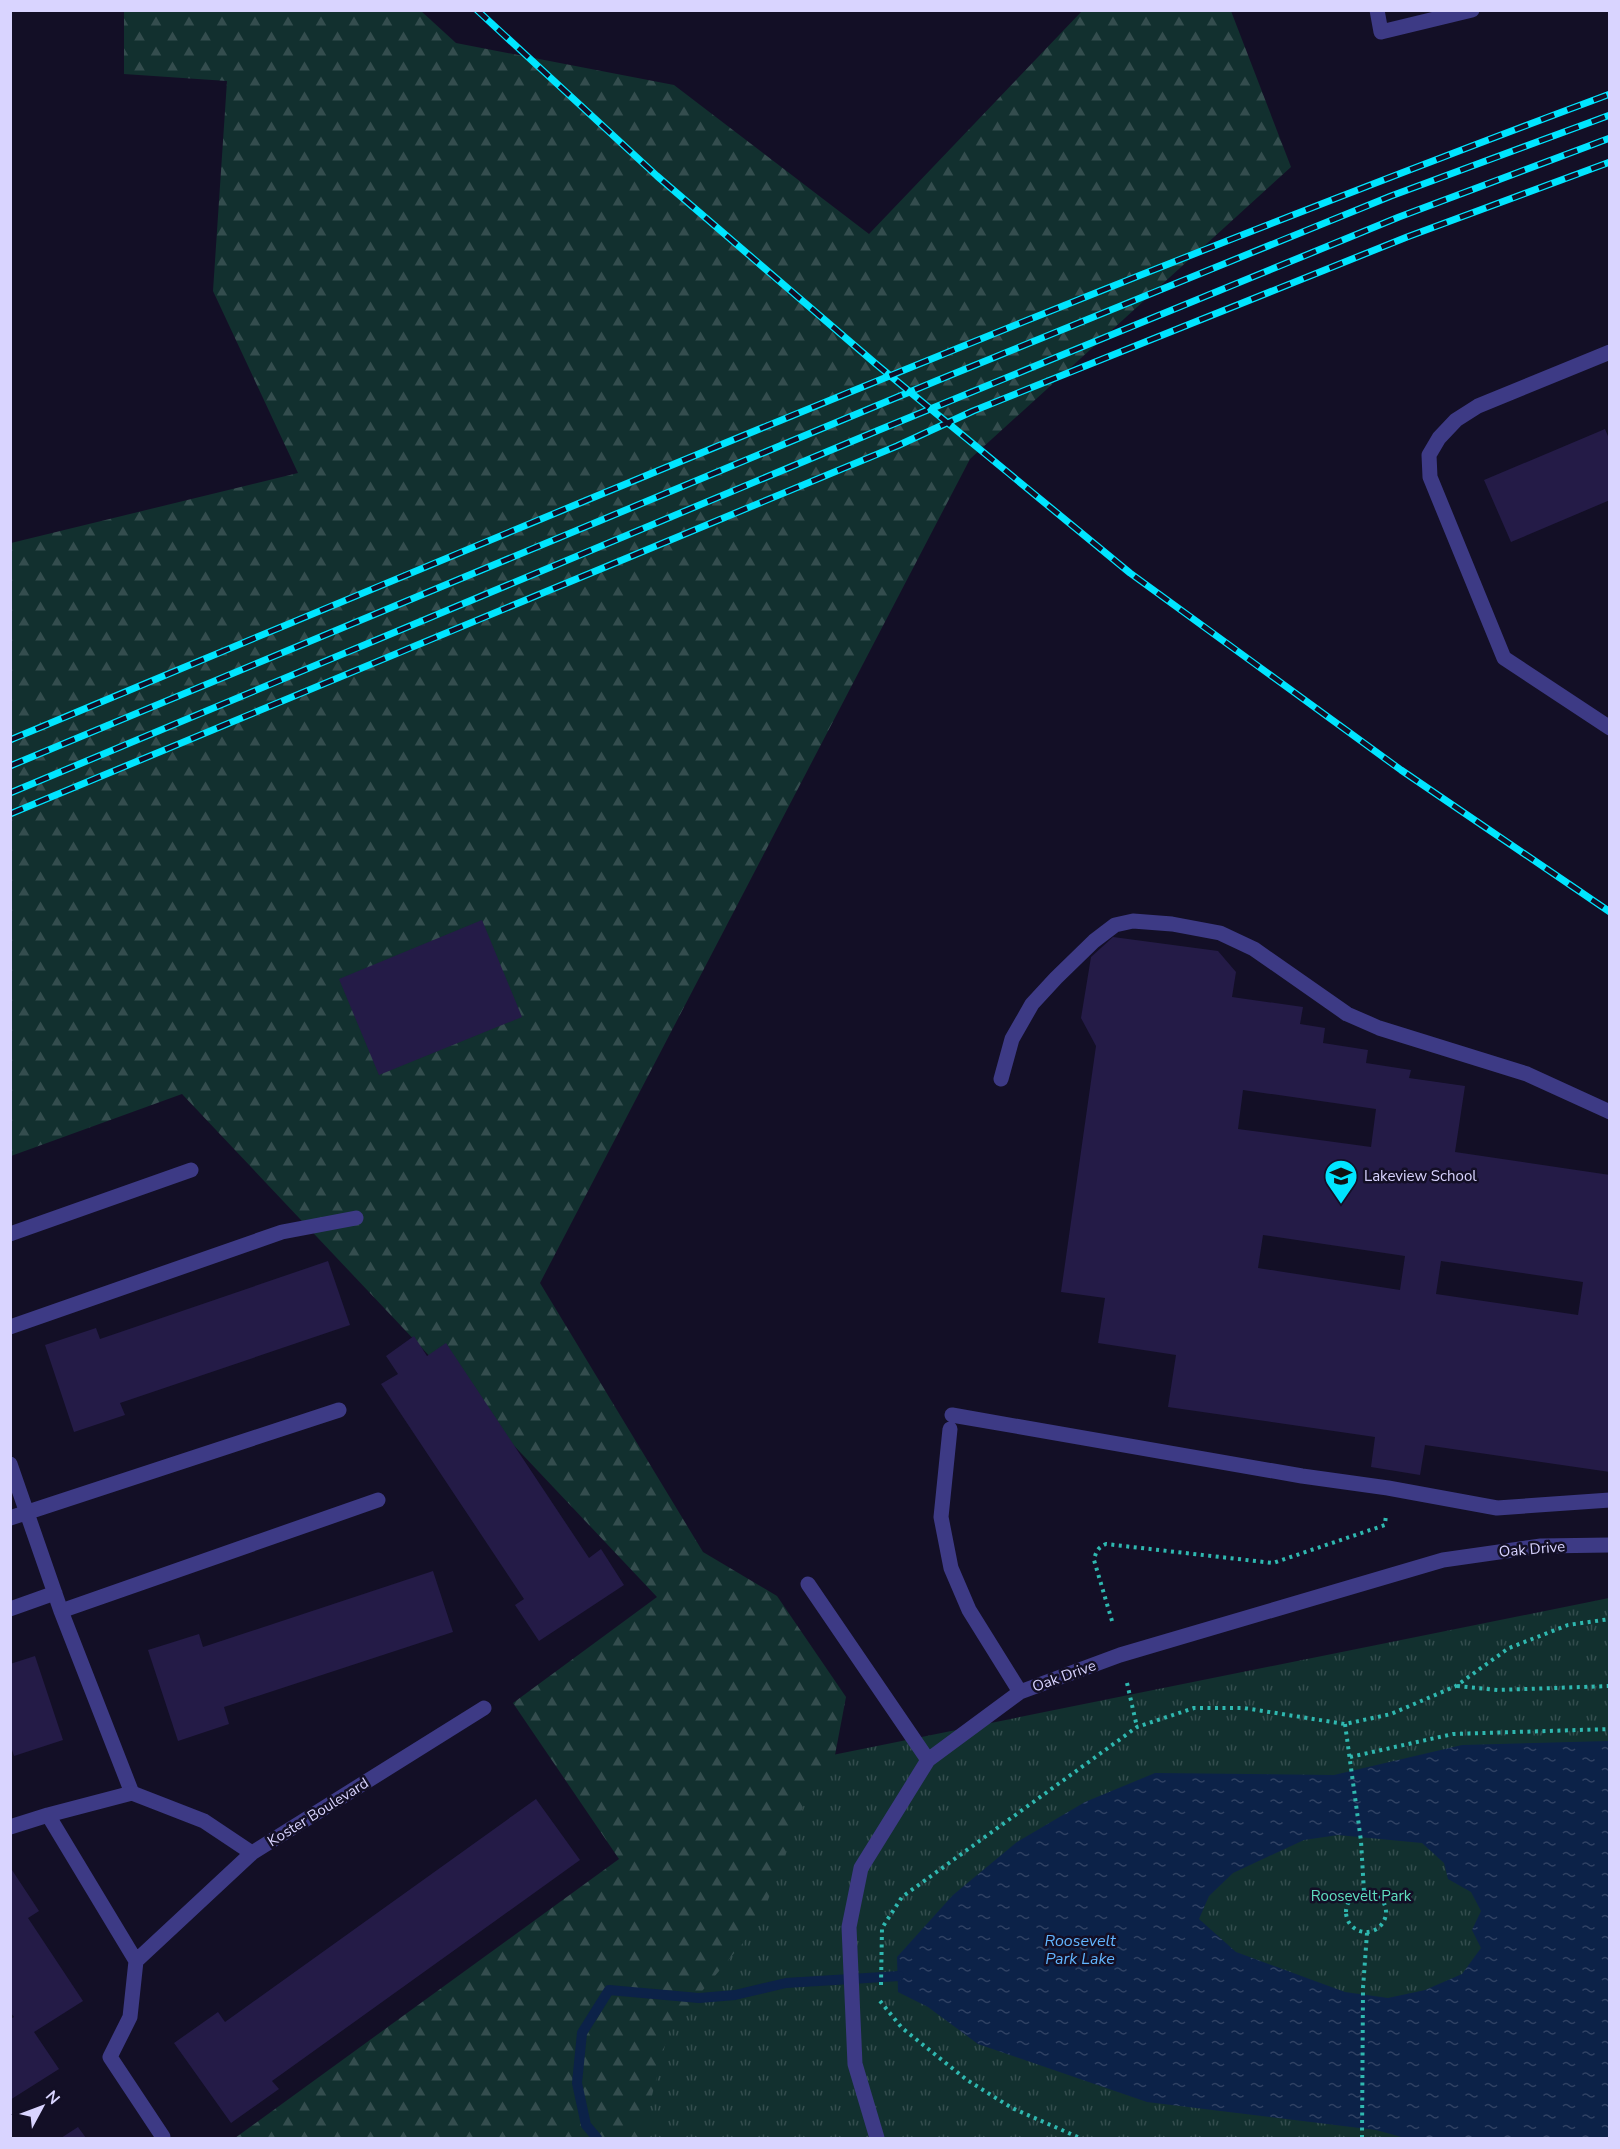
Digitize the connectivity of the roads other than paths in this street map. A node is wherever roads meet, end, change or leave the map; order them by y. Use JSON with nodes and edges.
{"nodes":[{"id":1,"x":1377,"y":10,"type":"edge"},
{"id":2,"x":1472,"y":10,"type":"edge"},
{"id":3,"x":1610,"y":352,"type":"edge"},
{"id":4,"x":1610,"y":728,"type":"edge"},
{"id":5,"x":1000,"y":1079,"type":"dead end"},
{"id":6,"x":1610,"y":1112,"type":"edge"},
{"id":7,"x":191,"y":1170,"type":"dead end"},
{"id":8,"x":356,"y":1218,"type":"dead end"},
{"id":9,"x":10,"y":1234,"type":"edge"},
{"id":10,"x":10,"y":1327,"type":"edge"},
{"id":11,"x":339,"y":1410,"type":"dead end"},
{"id":12,"x":10,"y":1464,"type":"edge"},
{"id":13,"x":378,"y":1500,"type":"dead end"},
{"id":14,"x":1610,"y":1500,"type":"edge"},
{"id":15,"x":27,"y":1513,"type":"junction"},
{"id":16,"x":10,"y":1518,"type":"edge"},
{"id":17,"x":1610,"y":1545,"type":"edge"},
{"id":18,"x":808,"y":1584,"type":"dead end"},
{"id":19,"x":55,"y":1593,"type":"junction"},
{"id":20,"x":10,"y":1609,"type":"edge"},
{"id":21,"x":61,"y":1611,"type":"junction"},
{"id":22,"x":1020,"y":1692,"type":"junction"},
{"id":23,"x":484,"y":1708,"type":"dead end"},
{"id":24,"x":928,"y":1760,"type":"junction"},
{"id":25,"x":132,"y":1793,"type":"junction"},
{"id":26,"x":48,"y":1815,"type":"junction"},
{"id":27,"x":10,"y":1827,"type":"edge"},
{"id":28,"x":252,"y":1853,"type":"junction"},
{"id":29,"x":136,"y":1960,"type":"junction"},
{"id":30,"x":163,"y":2137,"type":"dead end"},
{"id":31,"x":877,"y":2139,"type":"edge"}],
"edges":[{"from":1,"to":2,"type":"street"},
{"from":3,"to":4,"type":"street"},
{"from":5,"to":6,"type":"street"},
{"from":7,"to":9,"type":"street"},
{"from":8,"to":10,"type":"street"},
{"from":11,"to":15,"type":"street"},
{"from":12,"to":15,"type":"street"},
{"from":13,"to":21,"type":"street"},
{"from":14,"to":22,"type":"street"},
{"from":15,"to":16,"type":"street"},
{"from":15,"to":19,"type":"street"},
{"from":17,"to":22,"type":"street","name":"Oak Drive"},
{"from":18,"to":24,"type":"street"},
{"from":19,"to":20,"type":"street"},
{"from":19,"to":21,"type":"street"},
{"from":21,"to":25,"type":"street"},
{"from":22,"to":24,"type":"street","name":"Oak Drive"},
{"from":23,"to":28,"type":"street","name":"Koster Boulevard"},
{"from":24,"to":31,"type":"street","name":"Oak Drive"},
{"from":25,"to":26,"type":"street"},
{"from":25,"to":28,"type":"street","name":"Koster Boulevard"},
{"from":26,"to":27,"type":"street"},
{"from":26,"to":29,"type":"street"},
{"from":28,"to":29,"type":"street"},
{"from":29,"to":30,"type":"street"}]}
